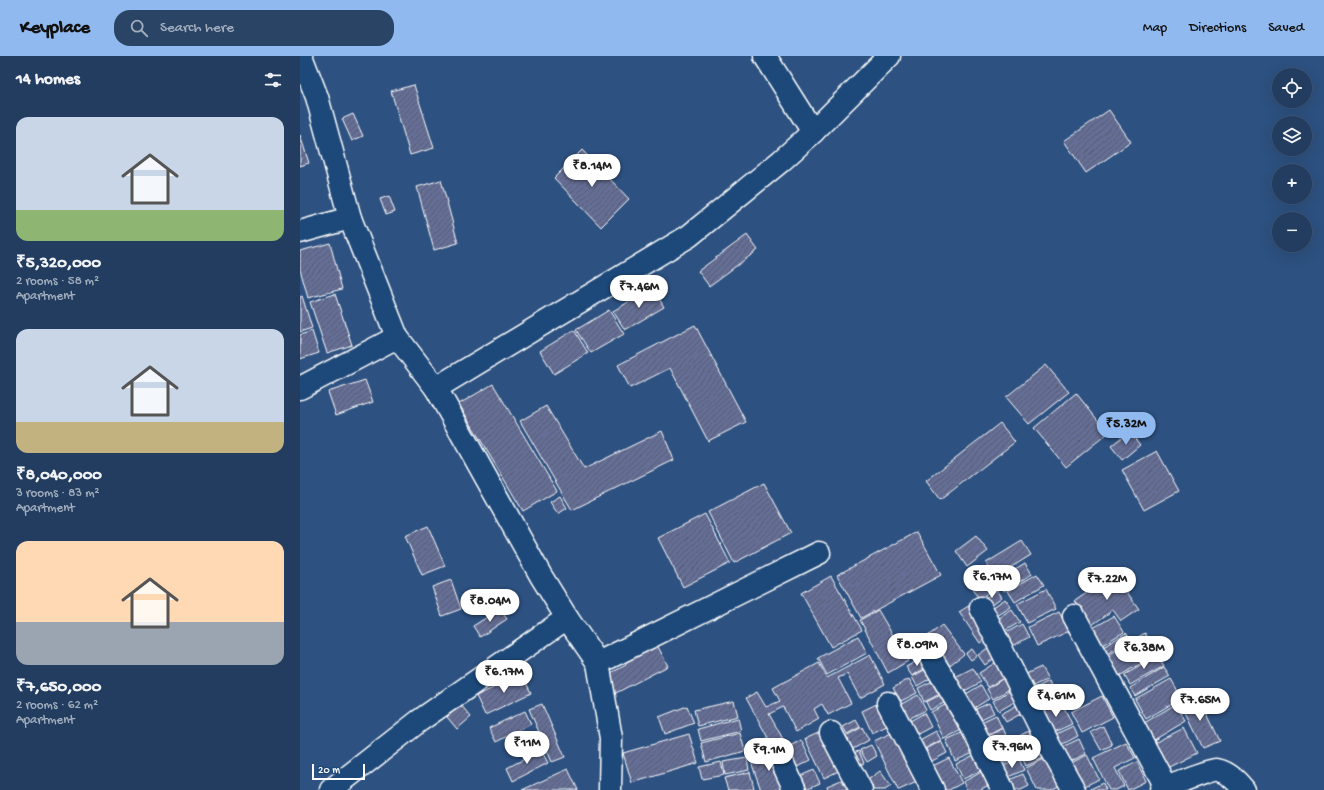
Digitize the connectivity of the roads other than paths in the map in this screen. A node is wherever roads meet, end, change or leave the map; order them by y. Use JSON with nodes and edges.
{"nodes":[{"id":1,"x":301,"y":56,"type":"edge"},
{"id":2,"x":765,"y":56,"type":"edge"},
{"id":3,"x":890,"y":56,"type":"edge"},
{"id":4,"x":309,"y":100,"type":"edge"},
{"id":5,"x":813,"y":132,"type":"junction"},
{"id":6,"x":350,"y":218,"type":"junction"},
{"id":7,"x":300,"y":232,"type":"edge"},
{"id":8,"x":397,"y":337,"type":"junction"},
{"id":9,"x":301,"y":384,"type":"edge"},
{"id":10,"x":436,"y":388,"type":"junction"},
{"id":11,"x":819,"y":553,"type":"dead end"},
{"id":12,"x":981,"y":608,"type":"dead end"},
{"id":13,"x":1074,"y":616,"type":"dead end"},
{"id":14,"x":567,"y":618,"type":"junction"},
{"id":15,"x":930,"y":656,"type":"dead end"},
{"id":16,"x":598,"y":663,"type":"junction"},
{"id":17,"x":888,"y":703,"type":"dead end"},
{"id":18,"x":831,"y":732,"type":"dead end"},
{"id":19,"x":783,"y":764,"type":"dead end"},
{"id":20,"x":1163,"y":788,"type":"edge"},
{"id":21,"x":331,"y":790,"type":"edge"},
{"id":22,"x":610,"y":790,"type":"edge"},
{"id":23,"x":795,"y":790,"type":"edge"},
{"id":24,"x":861,"y":790,"type":"edge"},
{"id":25,"x":933,"y":790,"type":"edge"},
{"id":26,"x":1003,"y":790,"type":"edge"},
{"id":27,"x":1074,"y":790,"type":"edge"},
{"id":28,"x":1244,"y":790,"type":"edge"}],
"edges":[{"from":1,"to":4,"type":"street"},
{"from":2,"to":5,"type":"street"},
{"from":3,"to":5,"type":"street"},
{"from":4,"to":6,"type":"street"},
{"from":5,"to":10,"type":"street"},
{"from":6,"to":7,"type":"street"},
{"from":6,"to":8,"type":"street"},
{"from":8,"to":9,"type":"street"},
{"from":8,"to":10,"type":"street"},
{"from":10,"to":14,"type":"street"},
{"from":11,"to":16,"type":"street"},
{"from":12,"to":27,"type":"street"},
{"from":13,"to":20,"type":"street"},
{"from":14,"to":16,"type":"street"},
{"from":14,"to":21,"type":"street"},
{"from":15,"to":26,"type":"street"},
{"from":16,"to":22,"type":"street"},
{"from":17,"to":25,"type":"street"},
{"from":18,"to":24,"type":"street"},
{"from":19,"to":23,"type":"street"},
{"from":20,"to":28,"type":"street"}]}
